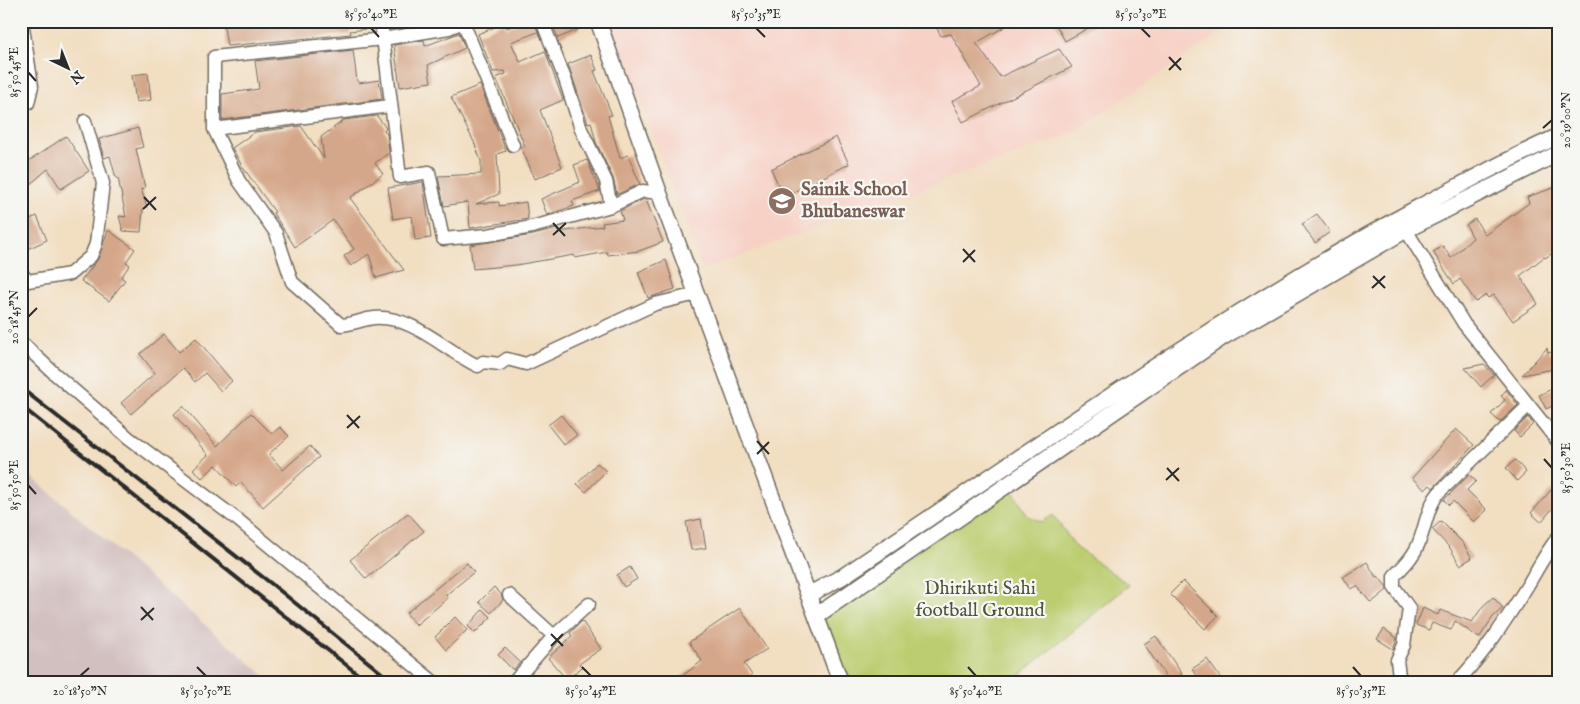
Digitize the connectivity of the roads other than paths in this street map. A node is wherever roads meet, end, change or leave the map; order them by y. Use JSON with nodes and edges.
{"nodes":[{"id":1,"x":22,"y":21,"type":"edge"},
{"id":2,"x":381,"y":21,"type":"edge"},
{"id":3,"x":542,"y":21,"type":"edge"},
{"id":4,"x":598,"y":21,"type":"edge"},
{"id":5,"x":466,"y":22,"type":"edge"},
{"id":6,"x":383,"y":39,"type":"junction"},
{"id":7,"x":21,"y":105,"type":"edge"},
{"id":8,"x":390,"y":106,"type":"junction"},
{"id":9,"x":85,"y":121,"type":"dead end"},
{"id":10,"x":214,"y":130,"type":"junction"},
{"id":11,"x":1559,"y":136,"type":"edge"},
{"id":12,"x":513,"y":145,"type":"dead end"},
{"id":13,"x":1559,"y":153,"type":"edge"},
{"id":14,"x":659,"y":193,"type":"junction"},
{"id":15,"x":612,"y":206,"type":"junction"},
{"id":16,"x":1406,"y":230,"type":"junction"},
{"id":17,"x":21,"y":273,"type":"edge"},
{"id":18,"x":697,"y":294,"type":"junction"},
{"id":19,"x":21,"y":342,"type":"edge"},
{"id":20,"x":1528,"y":406,"type":"junction"},
{"id":21,"x":1559,"y":443,"type":"edge"},
{"id":22,"x":1559,"y":536,"type":"edge"},
{"id":23,"x":509,"y":595,"type":"dead end"},
{"id":24,"x":808,"y":595,"type":"junction"},
{"id":25,"x":589,"y":604,"type":"dead end"},
{"id":26,"x":816,"y":616,"type":"junction"},
{"id":27,"x":554,"y":636,"type":"junction"},
{"id":28,"x":435,"y":683,"type":"edge"},
{"id":29,"x":513,"y":683,"type":"edge"},
{"id":30,"x":841,"y":683,"type":"edge"},
{"id":31,"x":1405,"y":683,"type":"edge"},
{"id":32,"x":1456,"y":683,"type":"edge"}],
"edges":[{"from":1,"to":7,"type":"street"},
{"from":2,"to":6,"type":"street"},
{"from":3,"to":15,"type":"street"},
{"from":4,"to":14,"type":"street"},
{"from":5,"to":6,"type":"street"},
{"from":5,"to":12,"type":"street"},
{"from":6,"to":8,"type":"street"},
{"from":6,"to":10,"type":"street"},
{"from":8,"to":10,"type":"street"},
{"from":8,"to":15,"type":"street"},
{"from":9,"to":17,"type":"street"},
{"from":10,"to":18,"type":"street"},
{"from":11,"to":24,"type":"street"},
{"from":13,"to":16,"type":"street"},
{"from":14,"to":15,"type":"street"},
{"from":14,"to":18,"type":"street"},
{"from":16,"to":20,"type":"street"},
{"from":16,"to":26,"type":"street"},
{"from":18,"to":24,"type":"street"},
{"from":19,"to":28,"type":"street"},
{"from":20,"to":21,"type":"street"},
{"from":20,"to":31,"type":"street"},
{"from":22,"to":32,"type":"street"},
{"from":23,"to":27,"type":"street"},
{"from":24,"to":26,"type":"street"},
{"from":25,"to":27,"type":"street"},
{"from":26,"to":30,"type":"street"},
{"from":27,"to":29,"type":"street"}]}
